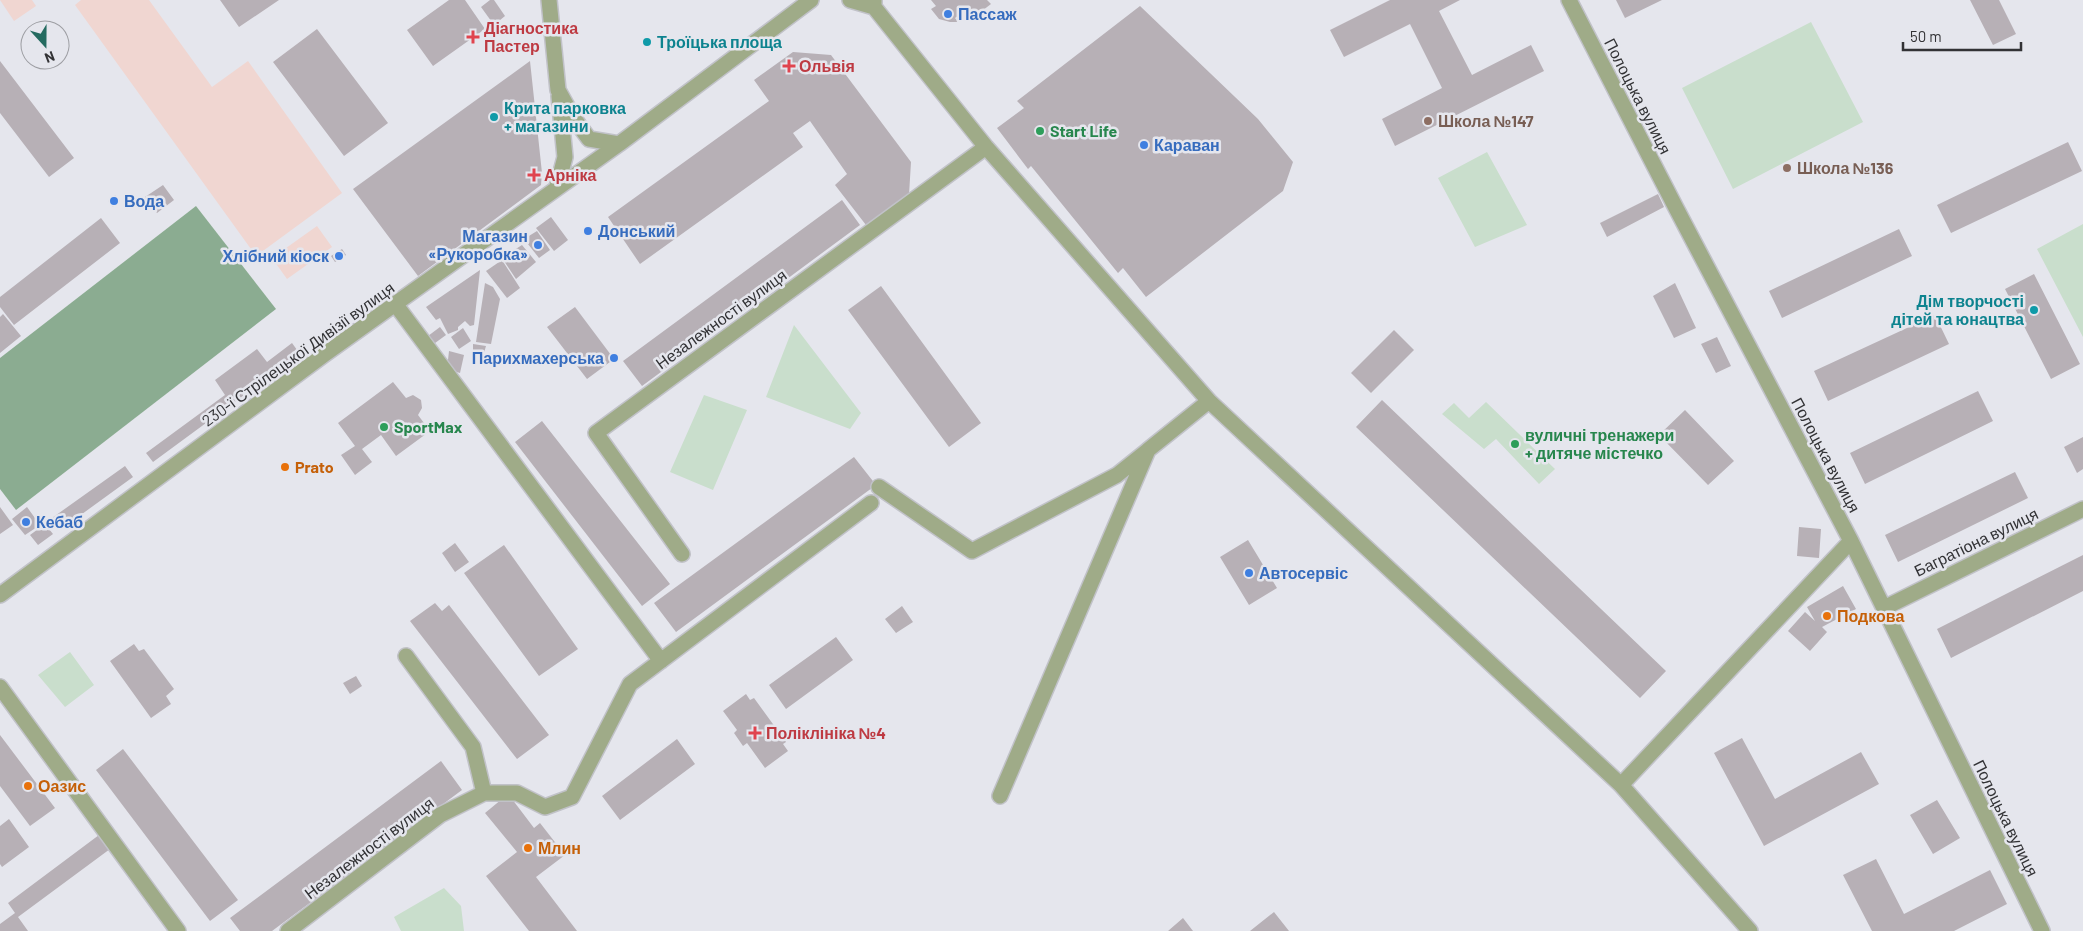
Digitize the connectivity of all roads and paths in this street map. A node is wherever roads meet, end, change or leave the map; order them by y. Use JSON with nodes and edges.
{"nodes":[{"id":1,"x":549,"y":0,"type":"edge"},
{"id":2,"x":850,"y":0,"type":"edge"},
{"id":3,"x":1569,"y":0,"type":"edge"},
{"id":4,"x":813,"y":1,"type":"edge"},
{"id":5,"x":874,"y":4,"type":"edge"},
{"id":6,"x":558,"y":90,"type":"junction"},
{"id":7,"x":619,"y":144,"type":"junction"},
{"id":8,"x":986,"y":147,"type":"junction"},
{"id":9,"x":557,"y":187,"type":"junction"},
{"id":10,"x":396,"y":305,"type":"junction"},
{"id":11,"x":1209,"y":401,"type":"junction"},
{"id":12,"x":1148,"y":450,"type":"junction"},
{"id":13,"x":880,"y":487,"type":"dead end"},
{"id":14,"x":871,"y":503,"type":"dead end"},
{"id":15,"x":2083,"y":509,"type":"edge"},
{"id":16,"x":1851,"y":541,"type":"junction"},
{"id":17,"x":682,"y":554,"type":"dead end"},
{"id":18,"x":0,"y":595,"type":"edge"},
{"id":19,"x":1884,"y":608,"type":"junction"},
{"id":20,"x":406,"y":656,"type":"dead end"},
{"id":21,"x":661,"y":661,"type":"junction"},
{"id":22,"x":0,"y":687,"type":"edge"},
{"id":23,"x":1621,"y":785,"type":"junction"},
{"id":24,"x":484,"y":793,"type":"junction"},
{"id":25,"x":1000,"y":796,"type":"dead end"},
{"id":26,"x":178,"y":931,"type":"edge"},
{"id":27,"x":288,"y":931,"type":"edge"},
{"id":28,"x":1750,"y":931,"type":"edge"},
{"id":29,"x":2042,"y":931,"type":"edge"}],
"edges":[{"from":1,"to":6,"type":"street"},
{"from":2,"to":5,"type":"street"},
{"from":3,"to":16,"type":"street","name":"Полоцька вулиця"},
{"from":4,"to":7,"type":"street","name":"230-ї Стрілецької Дивізії вулиця"},
{"from":5,"to":8,"type":"street"},
{"from":6,"to":7,"type":"street"},
{"from":6,"to":9,"type":"street"},
{"from":7,"to":9,"type":"street","name":"230-ї Стрілецької Дивізії вулиця"},
{"from":8,"to":11,"type":"street"},
{"from":8,"to":17,"type":"street","name":"Незалежності вулиця"},
{"from":9,"to":10,"type":"street","name":"230-ї Стрілецької Дивізії вулиця"},
{"from":10,"to":18,"type":"street","name":"230-ї Стрілецької Дивізії вулиця"},
{"from":10,"to":21,"type":"street"},
{"from":11,"to":12,"type":"street"},
{"from":11,"to":23,"type":"street"},
{"from":12,"to":13,"type":"street"},
{"from":12,"to":25,"type":"street"},
{"from":14,"to":21,"type":"street","name":"Незалежності вулиця"},
{"from":15,"to":19,"type":"street","name":"Багратіона вулиця"},
{"from":16,"to":19,"type":"street","name":"Полоцька вулиця"},
{"from":16,"to":23,"type":"street"},
{"from":19,"to":29,"type":"street","name":"Полоцька вулиця"},
{"from":20,"to":24,"type":"street"},
{"from":21,"to":24,"type":"street","name":"Незалежності вулиця"},
{"from":22,"to":26,"type":"street"},
{"from":23,"to":28,"type":"street"},
{"from":24,"to":27,"type":"street","name":"Незалежності вулиця"}]}
